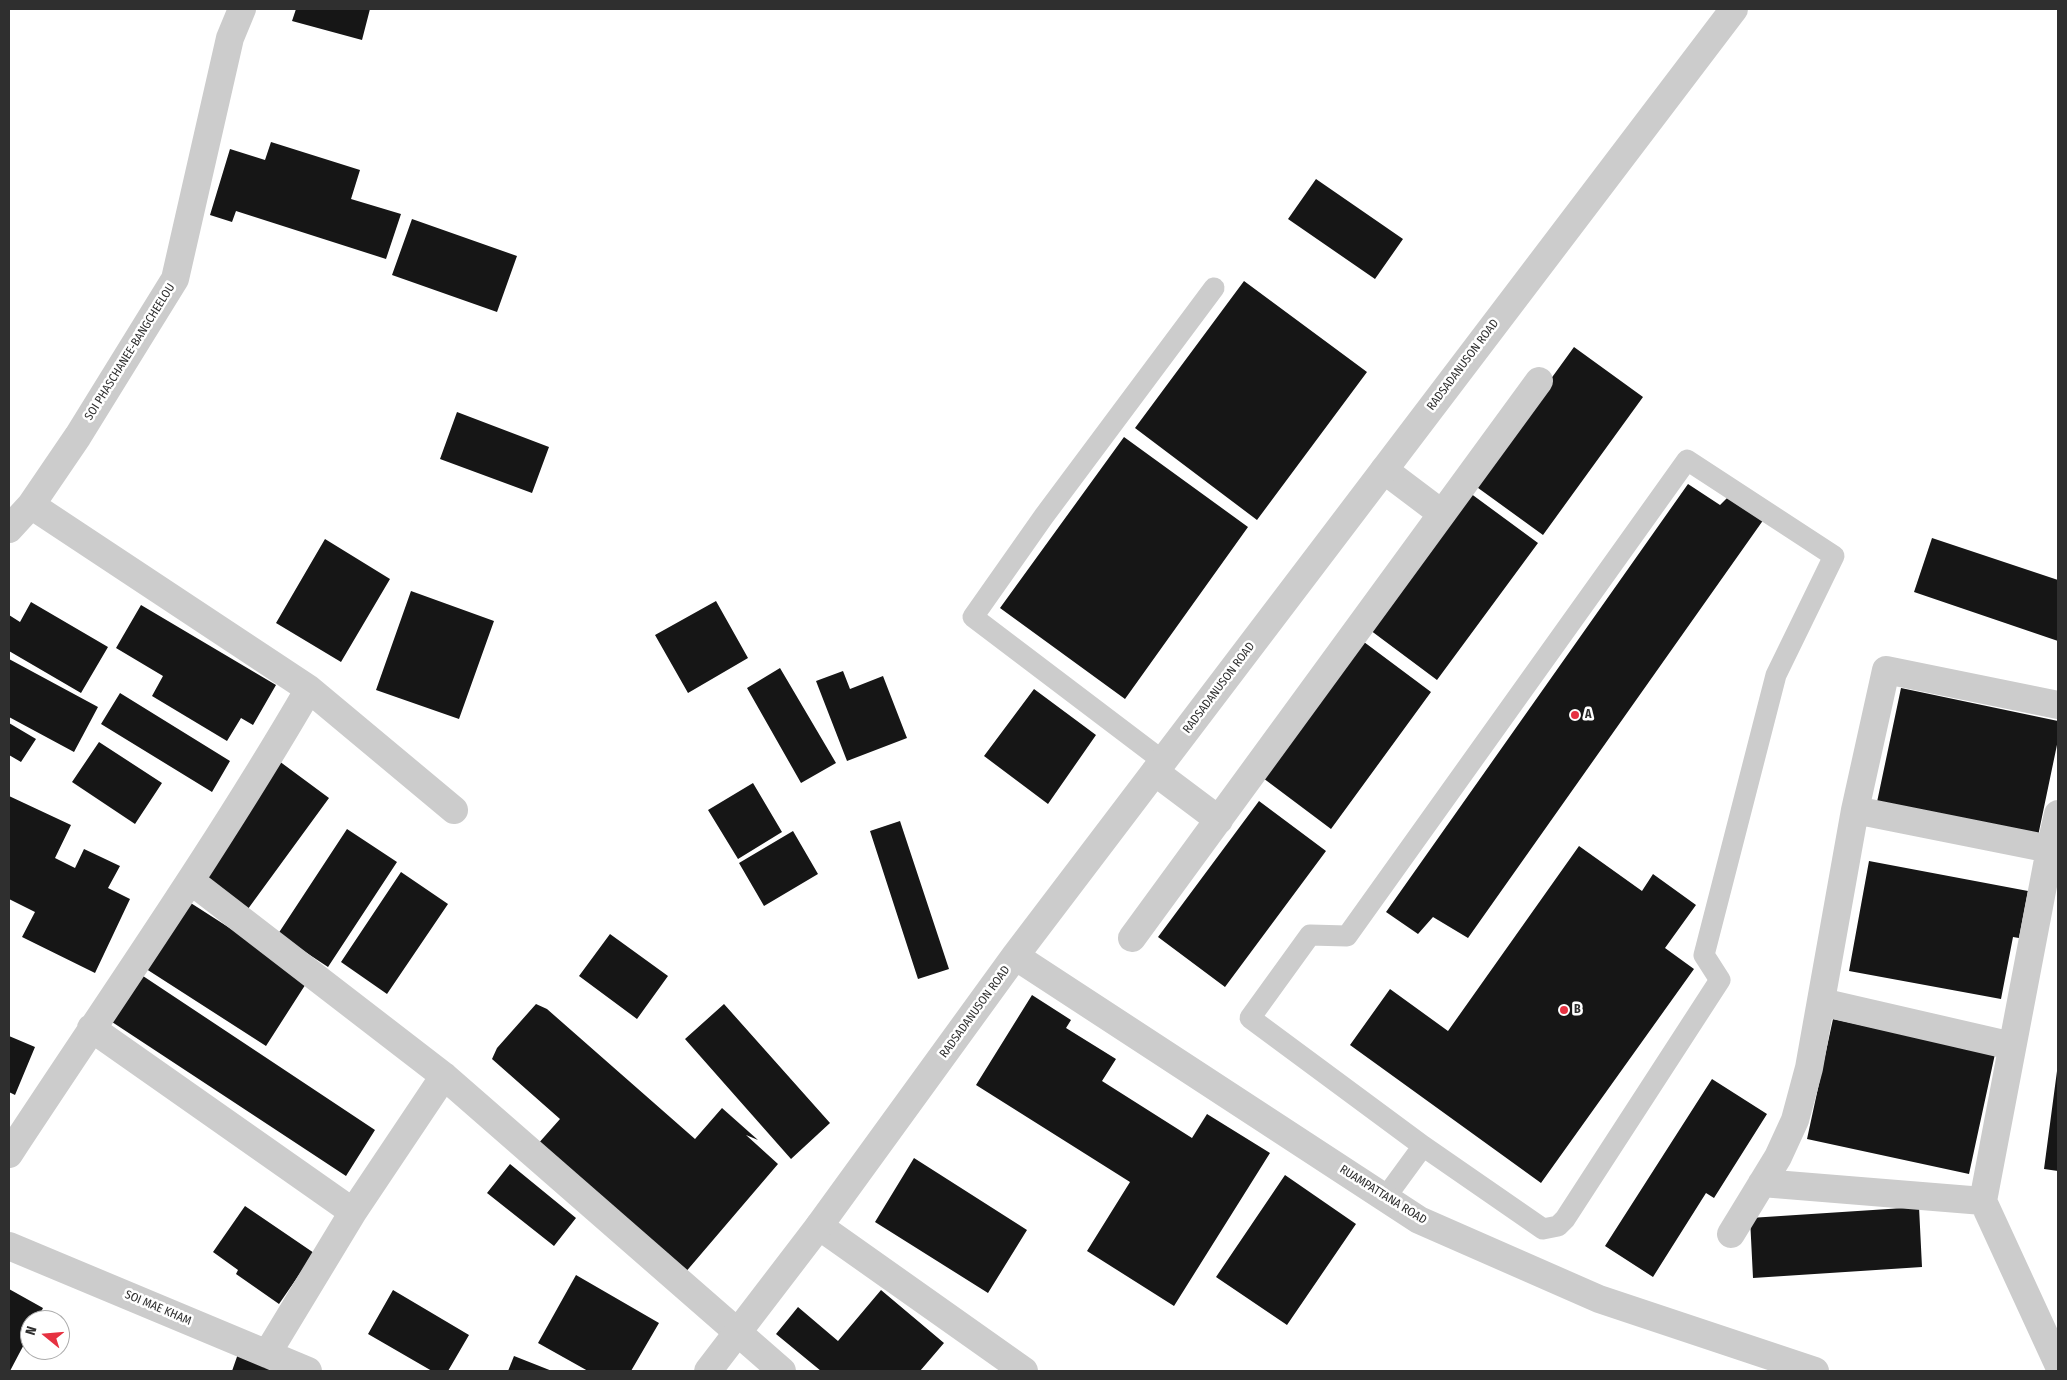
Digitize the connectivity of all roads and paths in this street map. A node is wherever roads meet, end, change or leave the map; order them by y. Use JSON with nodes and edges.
{"nodes":[{"id":1,"x":242,"y":9,"type":"edge"},
{"id":2,"x":1734,"y":9,"type":"edge"},
{"id":3,"x":1214,"y":288,"type":"dead end"},
{"id":4,"x":1539,"y":381,"type":"dead end"},
{"id":5,"x":1384,"y":470,"type":"junction"},
{"id":6,"x":31,"y":505,"type":"junction"},
{"id":7,"x":1441,"y":513,"type":"junction"},
{"id":8,"x":9,"y":529,"type":"edge"},
{"id":9,"x":309,"y":689,"type":"junction"},
{"id":10,"x":2058,"y":705,"type":"edge"},
{"id":11,"x":1159,"y":766,"type":"junction"},
{"id":12,"x":454,"y":810,"type":"dead end"},
{"id":13,"x":1855,"y":810,"type":"junction"},
{"id":14,"x":2058,"y":814,"type":"edge"},
{"id":15,"x":1219,"y":820,"type":"junction"},
{"id":16,"x":2050,"y":850,"type":"junction"},
{"id":17,"x":190,"y":881,"type":"junction"},
{"id":18,"x":1132,"y":938,"type":"dead end"},
{"id":19,"x":1015,"y":956,"type":"junction"},
{"id":20,"x":1821,"y":1002,"type":"junction"},
{"id":21,"x":91,"y":1028,"type":"junction"},
{"id":22,"x":2012,"y":1046,"type":"junction"},
{"id":23,"x":444,"y":1076,"type":"junction"},
{"id":24,"x":1423,"y":1146,"type":"junction"},
{"id":25,"x":9,"y":1154,"type":"edge"},
{"id":26,"x":1762,"y":1183,"type":"junction"},
{"id":27,"x":1384,"y":1198,"type":"junction"},
{"id":28,"x":1983,"y":1201,"type":"junction"},
{"id":29,"x":353,"y":1212,"type":"junction"},
{"id":30,"x":820,"y":1226,"type":"junction"},
{"id":31,"x":1730,"y":1234,"type":"dead end"},
{"id":32,"x":9,"y":1246,"type":"edge"},
{"id":33,"x":738,"y":1333,"type":"junction"},
{"id":34,"x":267,"y":1354,"type":"junction"},
{"id":35,"x":2058,"y":1364,"type":"edge"},
{"id":36,"x":308,"y":1371,"type":"edge"},
{"id":37,"x":708,"y":1371,"type":"edge"},
{"id":38,"x":782,"y":1371,"type":"edge"},
{"id":39,"x":1024,"y":1371,"type":"edge"},
{"id":40,"x":1815,"y":1371,"type":"edge"}],
"edges":[{"from":1,"to":6,"type":"street","name":"SOI PHASCHANEE-BANGCHEELOU"},
{"from":2,"to":5,"type":"street","name":"RADSADANUSON ROAD"},
{"from":3,"to":11,"type":"lane"},
{"from":4,"to":7,"type":"street"},
{"from":5,"to":7,"type":"street"},
{"from":5,"to":11,"type":"street","name":"RADSADANUSON ROAD"},
{"from":6,"to":8,"type":"street","name":"SOI PHASCHANEE-BANGCHEELOU"},
{"from":6,"to":9,"type":"street"},
{"from":7,"to":15,"type":"street"},
{"from":9,"to":12,"type":"street"},
{"from":9,"to":17,"type":"street"},
{"from":10,"to":13,"type":"street"},
{"from":11,"to":15,"type":"street"},
{"from":11,"to":19,"type":"street","name":"RADSADANUSON ROAD"},
{"from":13,"to":16,"type":"street"},
{"from":13,"to":20,"type":"street"},
{"from":14,"to":16,"type":"street"},
{"from":15,"to":18,"type":"street"},
{"from":16,"to":22,"type":"street"},
{"from":17,"to":21,"type":"street"},
{"from":17,"to":23,"type":"street"},
{"from":19,"to":27,"type":"street","name":"RUAMPATTANA ROAD"},
{"from":19,"to":30,"type":"street","name":"RADSADANUSON ROAD"},
{"from":20,"to":22,"type":"street"},
{"from":20,"to":26,"type":"street"},
{"from":21,"to":25,"type":"street"},
{"from":21,"to":29,"type":"street"},
{"from":22,"to":28,"type":"street"},
{"from":23,"to":29,"type":"street"},
{"from":23,"to":33,"type":"street"},
{"from":24,"to":24,"type":"lane"},
{"from":24,"to":27,"type":"lane"},
{"from":26,"to":28,"type":"street"},
{"from":26,"to":31,"type":"street"},
{"from":27,"to":40,"type":"street","name":"RUAMPATTANA ROAD"},
{"from":28,"to":35,"type":"street"},
{"from":29,"to":34,"type":"street"},
{"from":30,"to":33,"type":"street","name":"RADSADANUSON ROAD"},
{"from":30,"to":39,"type":"street"},
{"from":32,"to":34,"type":"street","name":"SOI MAE KHAM"},
{"from":33,"to":37,"type":"street","name":"RADSADANUSON ROAD"},
{"from":33,"to":38,"type":"street"},
{"from":34,"to":36,"type":"street","name":"SOI MAE KHAM"}]}
